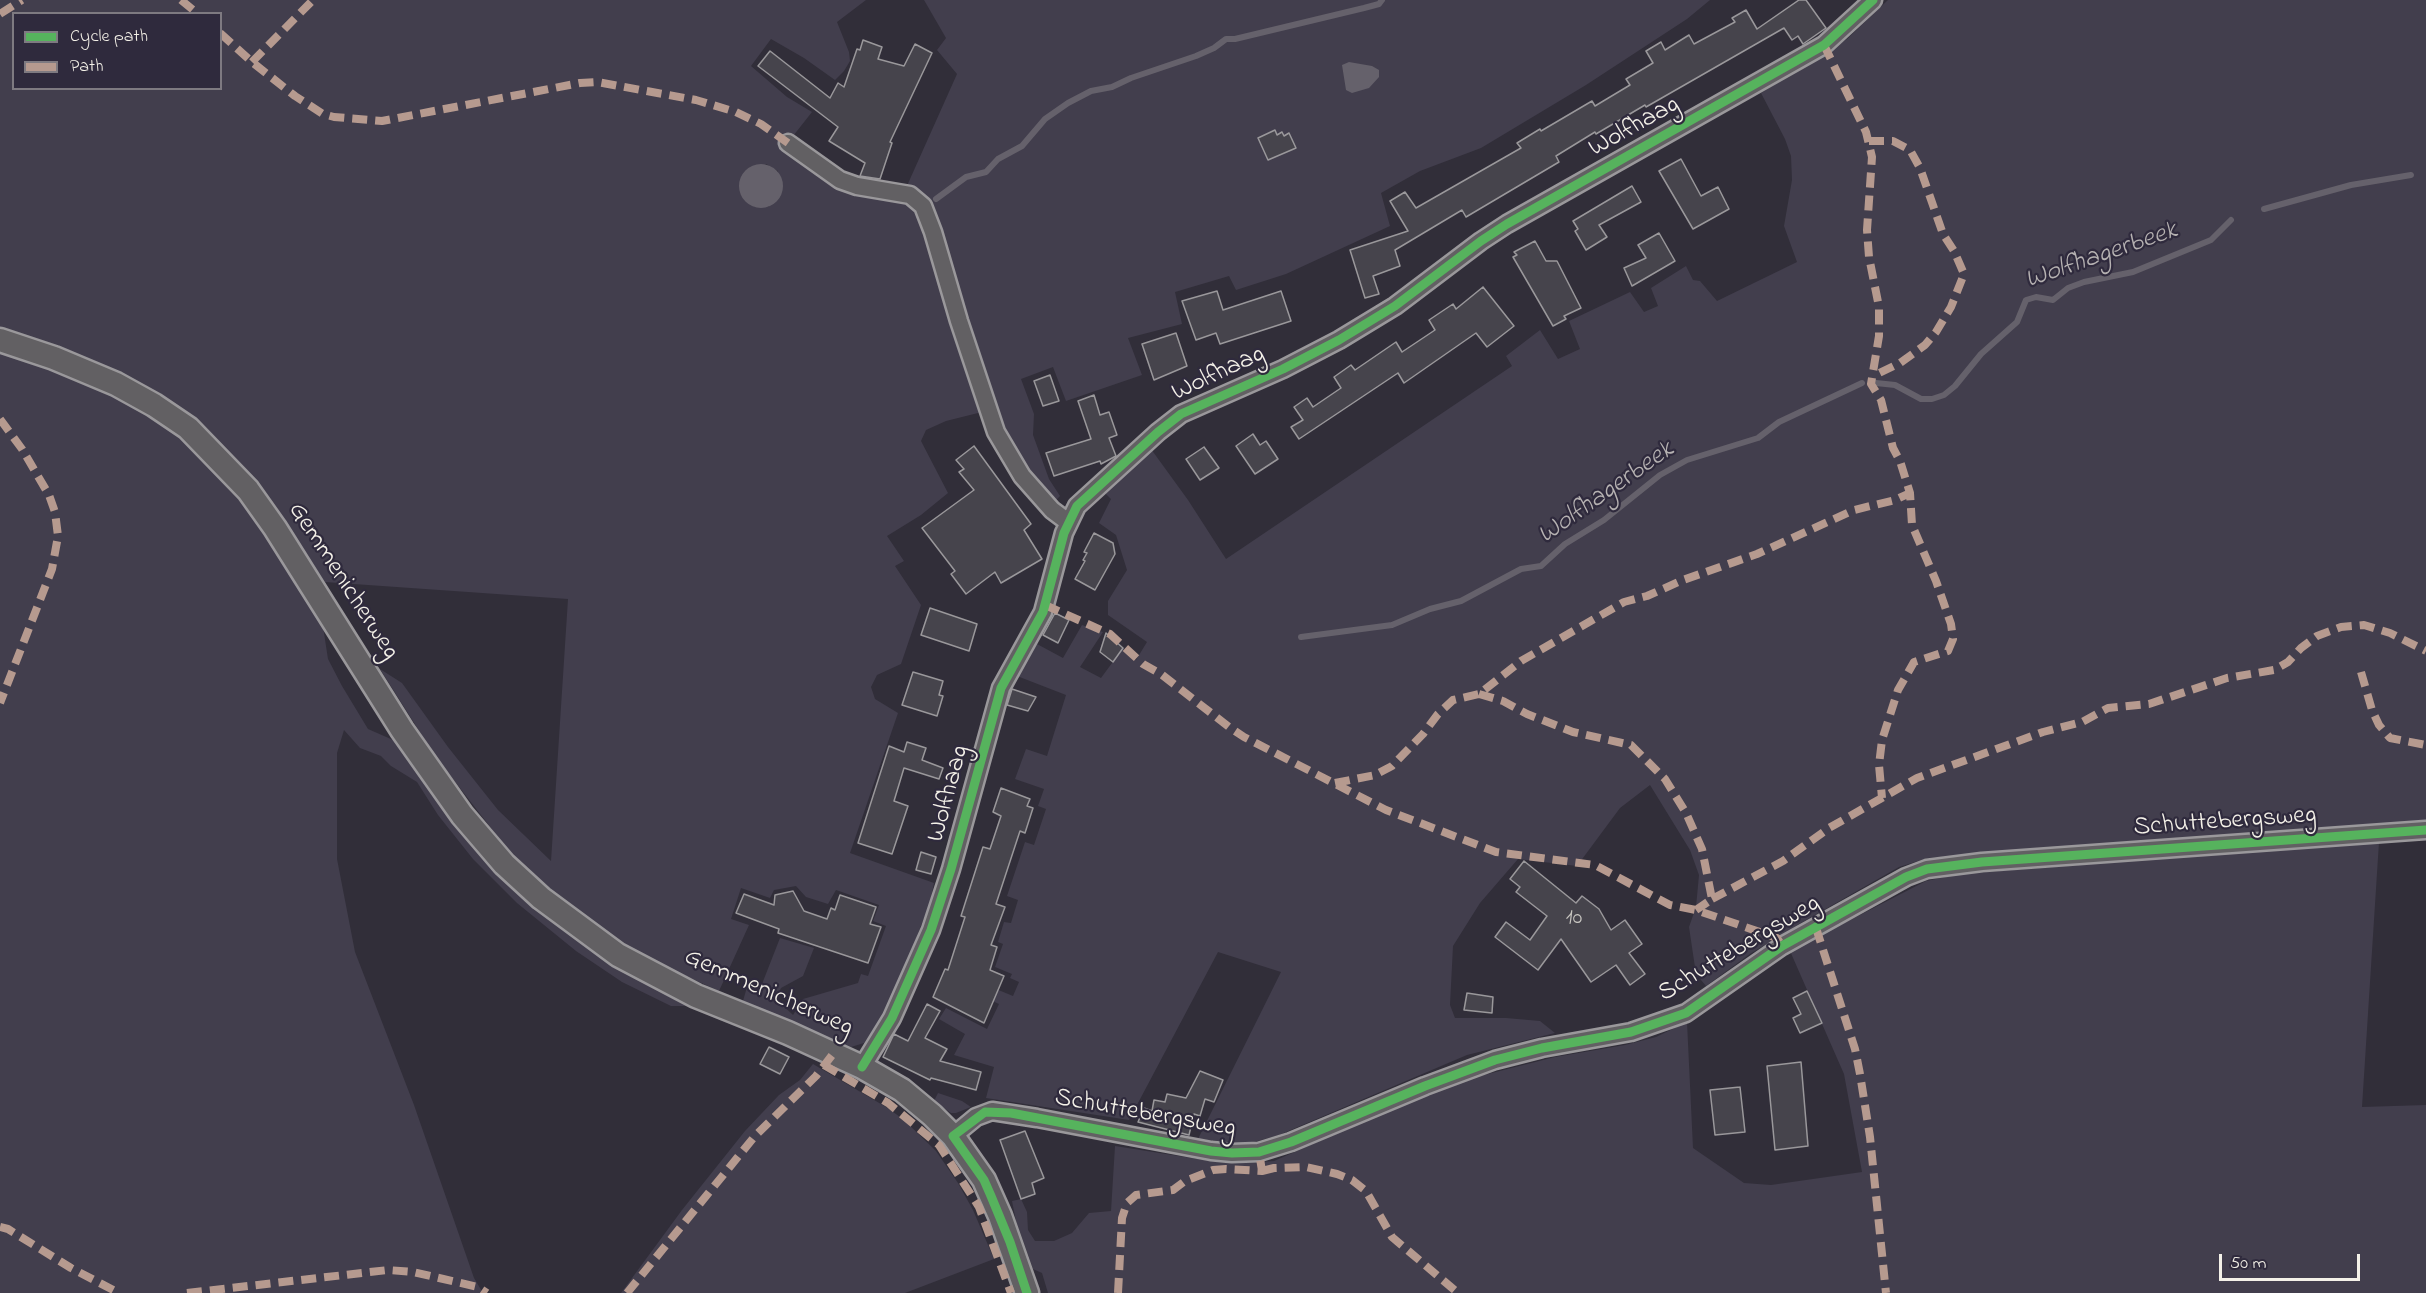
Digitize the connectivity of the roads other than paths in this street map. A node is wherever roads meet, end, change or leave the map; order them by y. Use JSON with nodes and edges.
{"nodes":[{"id":1,"x":1873,"y":0,"type":"edge"},
{"id":2,"x":788,"y":143,"type":"dead end"},
{"id":3,"x":0,"y":340,"type":"edge"},
{"id":4,"x":1068,"y":522,"type":"junction"},
{"id":5,"x":2426,"y":830,"type":"edge"},
{"id":6,"x":862,"y":1067,"type":"junction"},
{"id":7,"x":952,"y":1136,"type":"junction"},
{"id":8,"x":1027,"y":1293,"type":"edge"}],
"edges":[{"from":1,"to":4,"type":"street","name":"Wolfhaag"},
{"from":2,"to":4,"type":"street"},
{"from":3,"to":6,"type":"main road","name":"Gemmenicherweg"},
{"from":4,"to":6,"type":"street","name":"Wolfhaag"},
{"from":5,"to":7,"type":"street","name":"Schuttebergsweg"},
{"from":6,"to":7,"type":"main road","name":"Gemmenicherweg"},
{"from":7,"to":8,"type":"main road","name":"Gemmenicherweg"}]}
